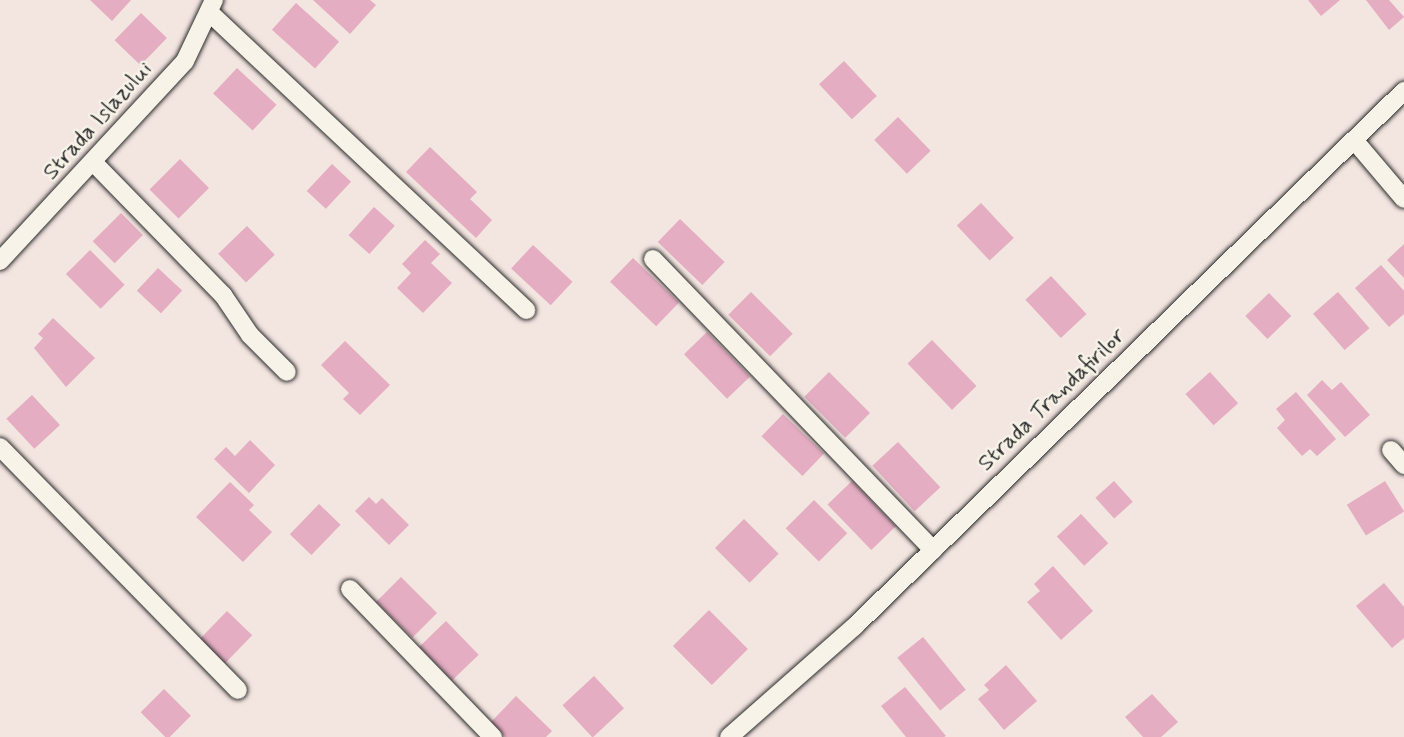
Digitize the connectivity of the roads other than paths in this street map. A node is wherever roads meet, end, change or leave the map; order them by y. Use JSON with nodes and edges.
{"nodes":[{"id":1,"x":212,"y":7,"type":"edge"},
{"id":2,"x":1404,"y":91,"type":"edge"},
{"id":3,"x":1354,"y":140,"type":"junction"},
{"id":4,"x":94,"y":163,"type":"junction"},
{"id":5,"x":1404,"y":199,"type":"edge"},
{"id":6,"x":653,"y":259,"type":"dead end"},
{"id":7,"x":0,"y":261,"type":"edge"},
{"id":8,"x":526,"y":310,"type":"dead end"},
{"id":9,"x":287,"y":372,"type":"dead end"},
{"id":10,"x":0,"y":447,"type":"edge"},
{"id":11,"x":1391,"y":450,"type":"dead end"},
{"id":12,"x":1404,"y":465,"type":"edge"},
{"id":13,"x":933,"y":550,"type":"junction"},
{"id":14,"x":350,"y":589,"type":"dead end"},
{"id":15,"x":237,"y":690,"type":"dead end"},
{"id":16,"x":493,"y":737,"type":"edge"},
{"id":17,"x":729,"y":737,"type":"edge"}],
"edges":[{"from":1,"to":4,"type":"street","name":"Strada Islazului"},
{"from":1,"to":8,"type":"street"},
{"from":2,"to":3,"type":"street","name":"Strada Trandafirilor"},
{"from":3,"to":5,"type":"street"},
{"from":3,"to":13,"type":"street","name":"Strada Trandafirilor"},
{"from":4,"to":7,"type":"street","name":"Strada Islazului"},
{"from":4,"to":9,"type":"street"},
{"from":6,"to":13,"type":"street"},
{"from":10,"to":15,"type":"street"},
{"from":11,"to":12,"type":"street"},
{"from":13,"to":17,"type":"street","name":"Strada Trandafirilor"},
{"from":14,"to":16,"type":"street"}]}
